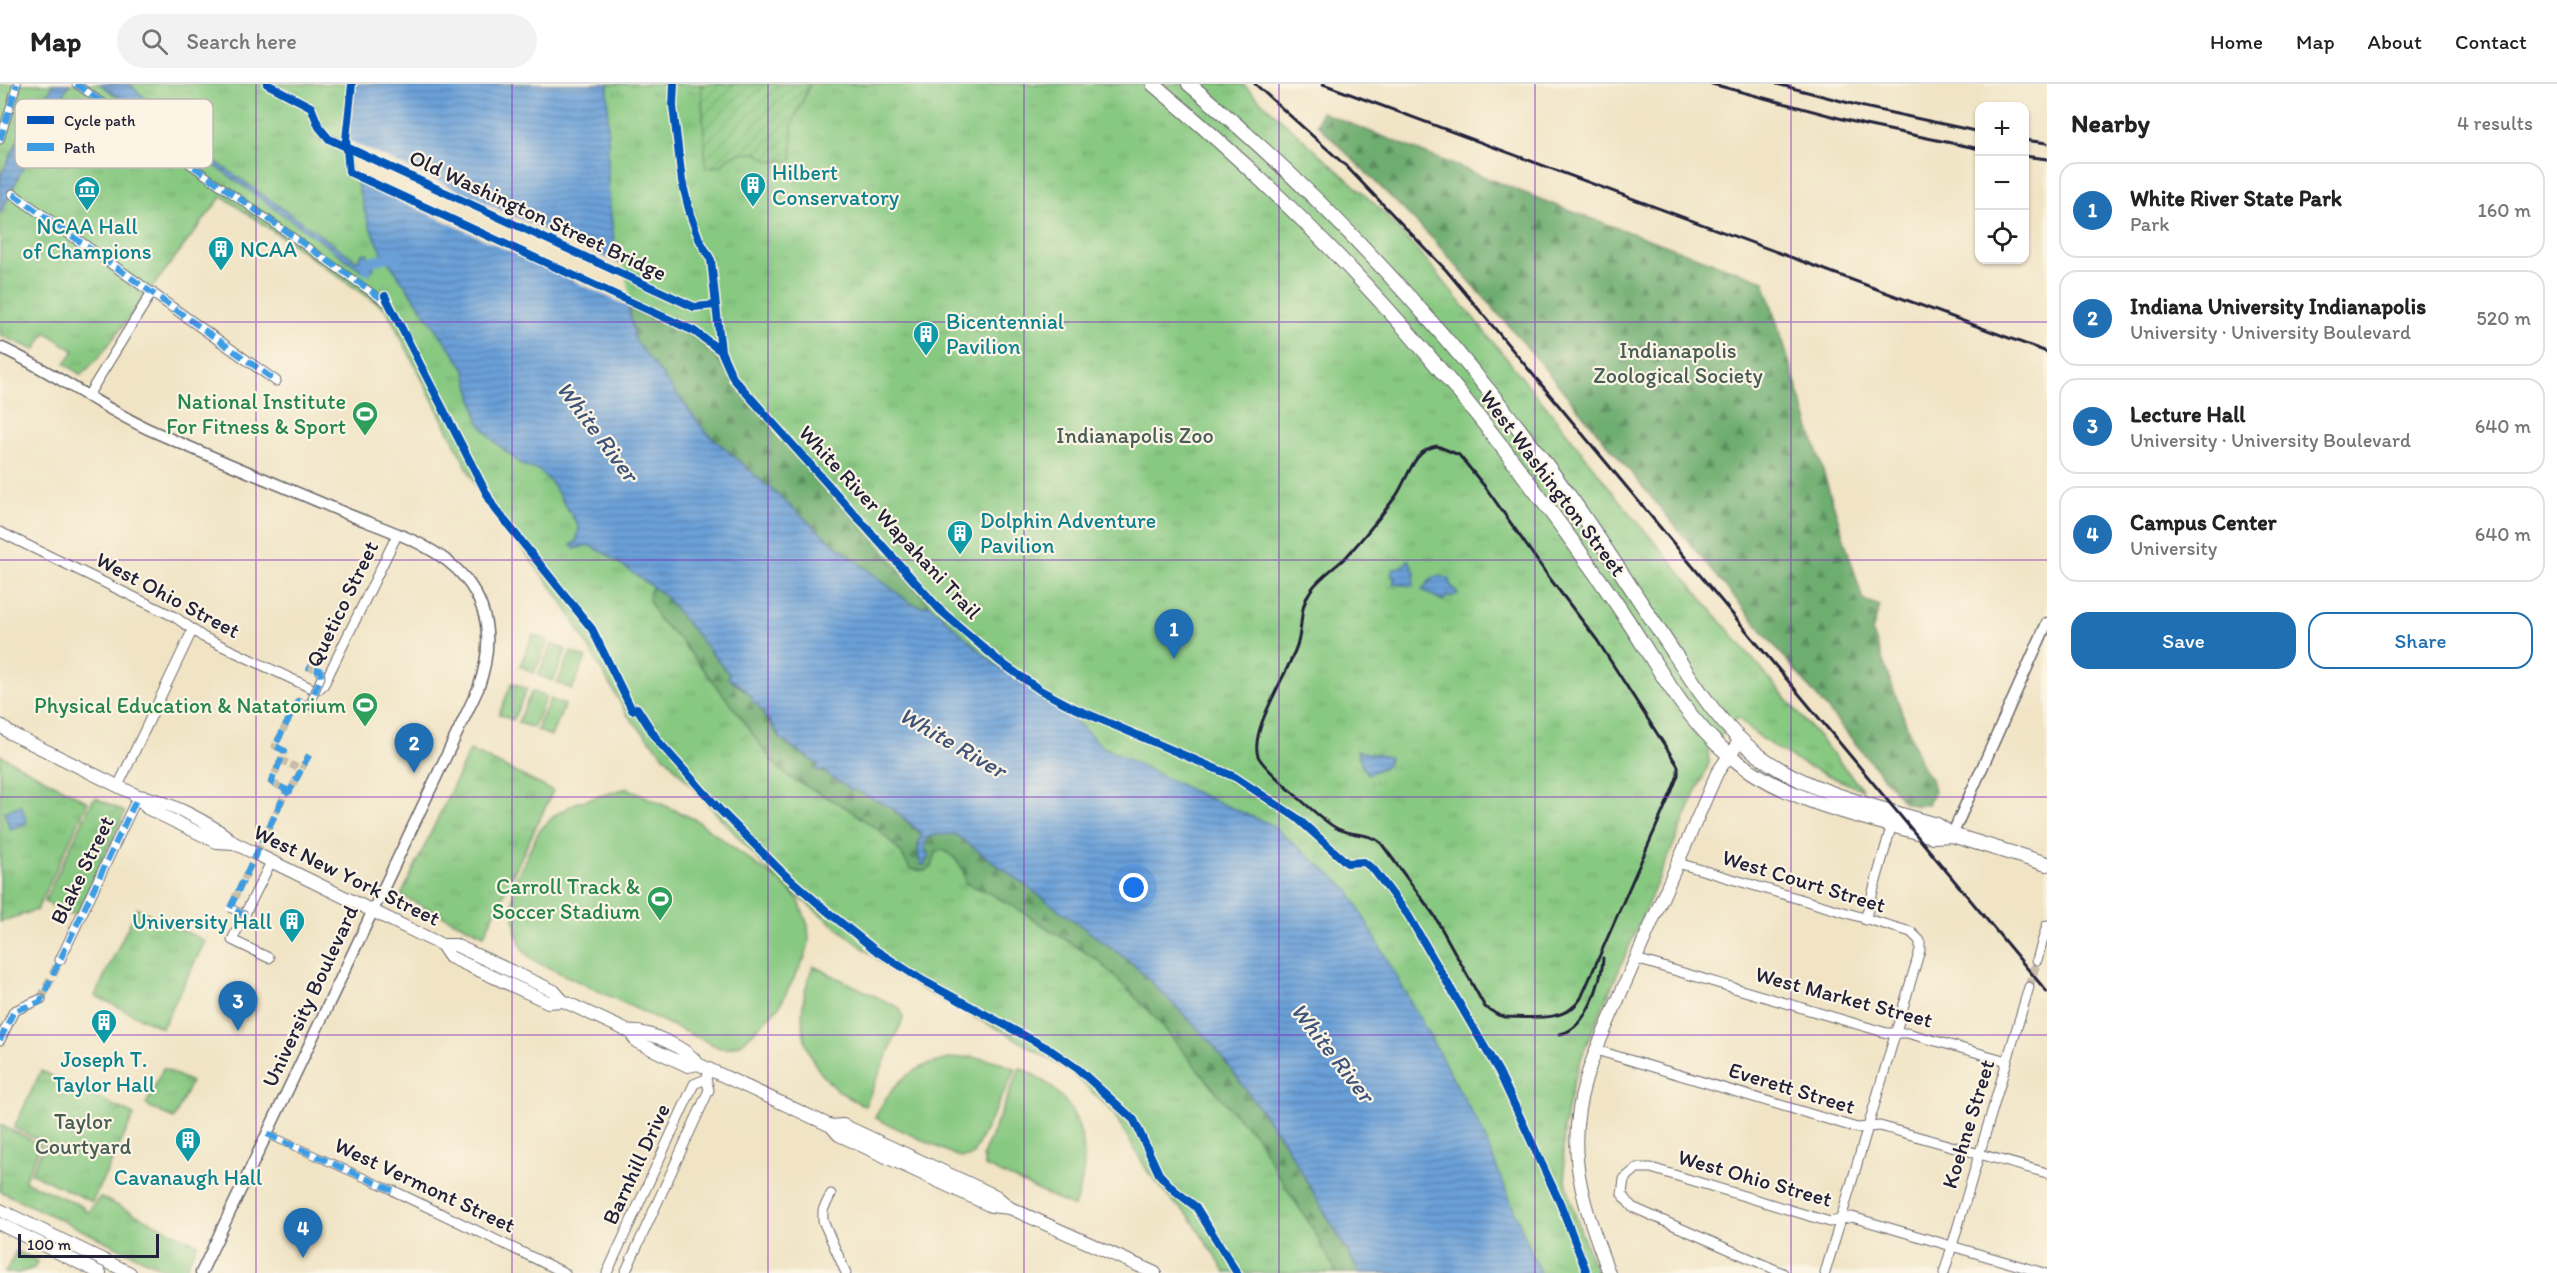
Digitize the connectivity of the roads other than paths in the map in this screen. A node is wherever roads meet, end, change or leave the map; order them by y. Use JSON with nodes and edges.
{"nodes":[{"id":1,"x":17,"y":84,"type":"edge"},
{"id":2,"x":76,"y":84,"type":"edge"},
{"id":3,"x":267,"y":84,"type":"edge"},
{"id":4,"x":1153,"y":84,"type":"edge"},
{"id":5,"x":1189,"y":84,"type":"edge"},
{"id":6,"x":98,"y":99,"type":"edge"},
{"id":7,"x":0,"y":140,"type":"edge"},
{"id":8,"x":346,"y":147,"type":"dead end"},
{"id":9,"x":196,"y":168,"type":"edge"},
{"id":10,"x":13,"y":194,"type":"dead end"},
{"id":11,"x":152,"y":292,"type":"junction"},
{"id":12,"x":390,"y":304,"type":"dead end"},
{"id":13,"x":0,"y":347,"type":"edge"},
{"id":14,"x":276,"y":381,"type":"dead end"},
{"id":15,"x":87,"y":397,"type":"junction"},
{"id":16,"x":0,"y":532,"type":"edge"},
{"id":17,"x":397,"y":535,"type":"junction"},
{"id":18,"x":2047,"y":623,"type":"edge"},
{"id":19,"x":192,"y":629,"type":"junction"},
{"id":20,"x":320,"y":670,"type":"dead end"},
{"id":21,"x":320,"y":689,"type":"joint"},
{"id":22,"x":301,"y":703,"type":"tunnel mouth"},
{"id":23,"x":3,"y":730,"type":"edge"},
{"id":24,"x":1740,"y":740,"type":"junction"},
{"id":25,"x":1729,"y":755,"type":"junction"},
{"id":26,"x":118,"y":786,"type":"junction"},
{"id":27,"x":138,"y":796,"type":"junction"},
{"id":28,"x":1892,"y":824,"type":"junction"},
{"id":29,"x":1952,"y":835,"type":"junction"},
{"id":30,"x":272,"y":862,"type":"junction"},
{"id":31,"x":1678,"y":862,"type":"junction"},
{"id":32,"x":2047,"y":864,"type":"edge"},
{"id":33,"x":230,"y":908,"type":"dead end"},
{"id":34,"x":372,"y":911,"type":"junction"},
{"id":35,"x":246,"y":916,"type":"dead end"},
{"id":36,"x":1865,"y":920,"type":"junction"},
{"id":37,"x":2047,"y":925,"type":"edge"},
{"id":38,"x":269,"y":958,"type":"dead end"},
{"id":39,"x":1636,"y":959,"type":"junction"},
{"id":40,"x":60,"y":960,"type":"tunnel mouth"},
{"id":41,"x":2037,"y":960,"type":"tunnel mouth"},
{"id":42,"x":2029,"y":987,"type":"tunnel mouth"},
{"id":43,"x":41,"y":999,"type":"tunnel mouth"},
{"id":44,"x":1897,"y":1033,"type":"junction"},
{"id":45,"x":0,"y":1040,"type":"edge"},
{"id":46,"x":1596,"y":1050,"type":"junction"},
{"id":47,"x":2007,"y":1061,"type":"junction"},
{"id":48,"x":708,"y":1074,"type":"junction"},
{"id":49,"x":1869,"y":1127,"type":"junction"},
{"id":50,"x":267,"y":1134,"type":"junction"},
{"id":51,"x":1980,"y":1154,"type":"junction"},
{"id":52,"x":2047,"y":1173,"type":"edge"},
{"id":53,"x":394,"y":1191,"type":"joint"},
{"id":54,"x":831,"y":1194,"type":"dead end"},
{"id":55,"x":0,"y":1210,"type":"edge"},
{"id":56,"x":1841,"y":1220,"type":"junction"},
{"id":57,"x":0,"y":1224,"type":"edge"},
{"id":58,"x":1952,"y":1247,"type":"junction"},
{"id":59,"x":1137,"y":1269,"type":"edge"},
{"id":60,"x":100,"y":1273,"type":"edge"},
{"id":61,"x":130,"y":1273,"type":"edge"},
{"id":62,"x":201,"y":1273,"type":"edge"},
{"id":63,"x":565,"y":1273,"type":"edge"},
{"id":64,"x":607,"y":1273,"type":"edge"},
{"id":65,"x":625,"y":1273,"type":"edge"},
{"id":66,"x":846,"y":1273,"type":"edge"},
{"id":67,"x":1155,"y":1273,"type":"edge"},
{"id":68,"x":1610,"y":1273,"type":"edge"},
{"id":69,"x":1783,"y":1273,"type":"edge"},
{"id":70,"x":1825,"y":1273,"type":"edge"},
{"id":71,"x":1944,"y":1273,"type":"edge"},
{"id":72,"x":2044,"y":1273,"type":"edge"}],
"edges":[{"from":1,"to":7,"type":"street"},
{"from":2,"to":6,"type":"street"},
{"from":3,"to":8,"type":"street"},
{"from":4,"to":25,"type":"main road","name":"West Washington Street"},
{"from":5,"to":24,"type":"main road","name":"West Washington Street"},
{"from":9,"to":12,"type":"street"},
{"from":10,"to":11,"type":"street"},
{"from":11,"to":14,"type":"street"},
{"from":11,"to":15,"type":"street"},
{"from":13,"to":15,"type":"street","name":"University Boulevard"},
{"from":15,"to":17,"type":"street","name":"University Boulevard"},
{"from":16,"to":19,"type":"street","name":"West Ohio Street"},
{"from":17,"to":21,"type":"street","name":"Quetico Street"},
{"from":17,"to":34,"type":"street","name":"University Boulevard"},
{"from":18,"to":29,"type":"street"},
{"from":19,"to":21,"type":"street","name":"West Ohio Street"},
{"from":19,"to":26,"type":"street","name":"Blake Street"},
{"from":20,"to":22,"type":"street","bridge":true},
{"from":23,"to":26,"type":"main road","name":"West New York Street"},
{"from":24,"to":25,"type":"main road"},
{"from":24,"to":29,"type":"main road","name":"West Washington Street"},
{"from":25,"to":28,"type":"main road","name":"West Washington Street"},
{"from":25,"to":31,"type":"main road"},
{"from":26,"to":27,"type":"main road","name":"West New York Street"},
{"from":27,"to":30,"type":"main road","name":"West New York Street"},
{"from":27,"to":40,"type":"street","name":"Blake Street"},
{"from":28,"to":29,"type":"main road","name":"West Washington Street"},
{"from":28,"to":36,"type":"street"},
{"from":29,"to":32,"type":"main road","name":"West Washington Street"},
{"from":30,"to":34,"type":"main road","name":"West New York Street"},
{"from":30,"to":38,"type":"street"},
{"from":31,"to":36,"type":"street","name":"West Court Street"},
{"from":31,"to":39,"type":"main road"},
{"from":33,"to":35,"type":"street","bridge":true},
{"from":34,"to":48,"type":"main road","name":"West New York Street"},
{"from":34,"to":50,"type":"street","name":"University Boulevard"},
{"from":36,"to":44,"type":"street","name":"West Court Street"},
{"from":37,"to":41,"type":"street"},
{"from":39,"to":44,"type":"street","name":"West Market Street"},
{"from":39,"to":46,"type":"main road"},
{"from":42,"to":47,"type":"street","name":"Koehne Street"},
{"from":43,"to":45,"type":"street"},
{"from":44,"to":47,"type":"street","name":"West Market Street"},
{"from":44,"to":49,"type":"street"},
{"from":46,"to":49,"type":"street","name":"Everett Street"},
{"from":46,"to":68,"type":"main road"},
{"from":47,"to":51,"type":"street","name":"Koehne Street"},
{"from":48,"to":59,"type":"main road","name":"West New York Street"},
{"from":48,"to":64,"type":"street","name":"Barnhill Drive"},
{"from":48,"to":65,"type":"street","name":"Barnhill Drive"},
{"from":49,"to":51,"type":"street","name":"Everett Street"},
{"from":49,"to":56,"type":"street"},
{"from":50,"to":53,"type":"street","name":"West Vermont Street"},
{"from":50,"to":62,"type":"street","name":"University Boulevard"},
{"from":51,"to":52,"type":"street","name":"Everett Street"},
{"from":51,"to":58,"type":"street","name":"Koehne Street"},
{"from":53,"to":63,"type":"street","name":"West Vermont Street"},
{"from":54,"to":66,"type":"street"},
{"from":55,"to":61,"type":"main road"},
{"from":56,"to":58,"type":"street","name":"West Ohio Street"},
{"from":56,"to":69,"type":"street","name":"West Ohio Street"},
{"from":56,"to":70,"type":"street"},
{"from":57,"to":60,"type":"main road"},
{"from":58,"to":71,"type":"street","name":"Koehne Street"},
{"from":58,"to":72,"type":"street","name":"West Ohio Street"},
{"from":59,"to":67,"type":"main road","name":"West New York Street"}]}
